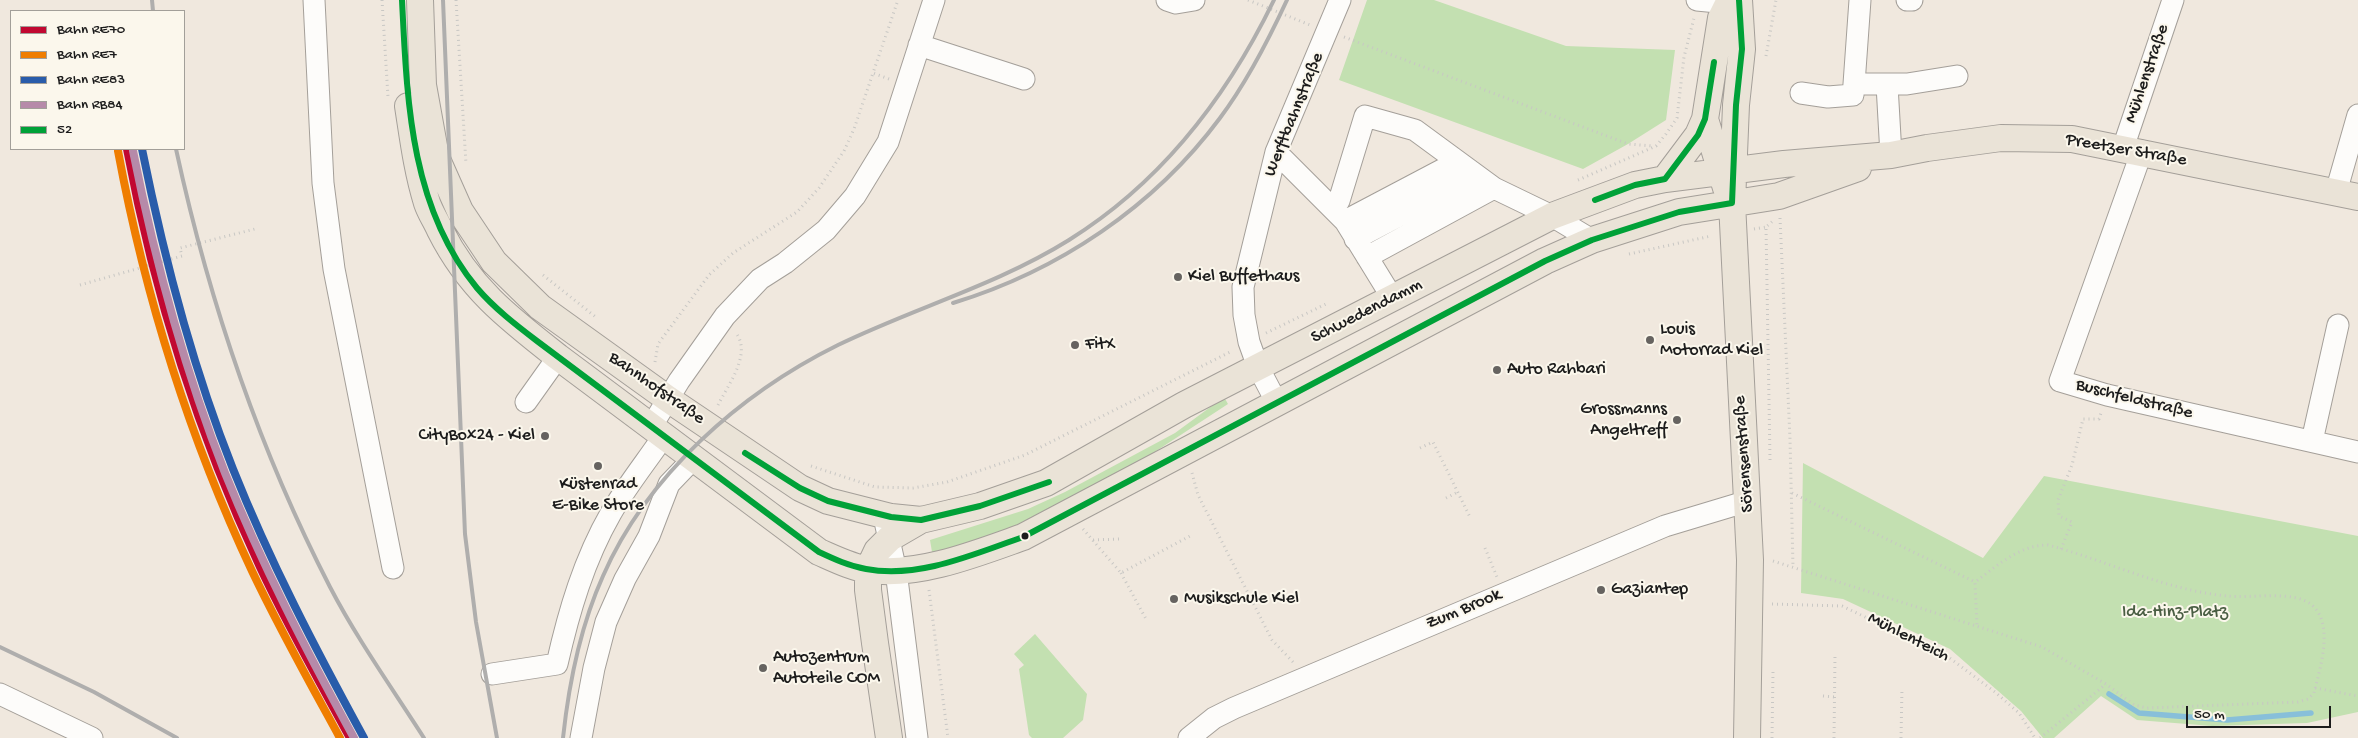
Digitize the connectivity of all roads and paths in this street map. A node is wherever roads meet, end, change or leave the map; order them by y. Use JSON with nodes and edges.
{"nodes":[{"id":1,"x":314,"y":0,"type":"edge"},
{"id":2,"x":402,"y":0,"type":"edge"},
{"id":3,"x":420,"y":0,"type":"edge"},
{"id":4,"x":456,"y":0,"type":"edge"},
{"id":5,"x":898,"y":0,"type":"edge"},
{"id":6,"x":934,"y":0,"type":"edge"},
{"id":7,"x":1167,"y":0,"type":"edge"},
{"id":8,"x":1194,"y":0,"type":"edge"},
{"id":9,"x":1248,"y":0,"type":"edge"},
{"id":10,"x":1340,"y":0,"type":"edge"},
{"id":11,"x":1698,"y":0,"type":"edge"},
{"id":12,"x":1860,"y":0,"type":"edge"},
{"id":13,"x":1907,"y":0,"type":"edge"},
{"id":14,"x":1912,"y":0,"type":"edge"},
{"id":15,"x":2173,"y":0,"type":"edge"},
{"id":16,"x":1732,"y":1,"type":"edge"},
{"id":17,"x":1328,"y":32,"type":"junction"},
{"id":18,"x":919,"y":45,"type":"junction"},
{"id":19,"x":873,"y":73,"type":"junction"},
{"id":20,"x":1957,"y":76,"type":"dead end"},
{"id":21,"x":1024,"y":79,"type":"dead end"},
{"id":22,"x":1854,"y":84,"type":"junction"},
{"id":23,"x":906,"y":85,"type":"junction"},
{"id":24,"x":1887,"y":85,"type":"junction"},
{"id":25,"x":1801,"y":93,"type":"dead end"},
{"id":26,"x":2358,"y":115,"type":"edge"},
{"id":27,"x":1705,"y":119,"type":"junction"},
{"id":28,"x":1656,"y":146,"type":"junction"},
{"id":29,"x":2132,"y":149,"type":"junction"},
{"id":30,"x":1276,"y":152,"type":"junction"},
{"id":31,"x":1891,"y":155,"type":"junction"},
{"id":32,"x":1457,"y":162,"type":"junction"},
{"id":33,"x":466,"y":168,"type":"dead end"},
{"id":34,"x":1727,"y":171,"type":"junction"},
{"id":35,"x":1476,"y":175,"type":"junction"},
{"id":36,"x":1665,"y":179,"type":"junction"},
{"id":37,"x":1571,"y":184,"type":"dead end"},
{"id":38,"x":1494,"y":188,"type":"junction"},
{"id":39,"x":2347,"y":195,"type":"edge"},
{"id":40,"x":1732,"y":203,"type":"junction"},
{"id":41,"x":1552,"y":216,"type":"junction"},
{"id":42,"x":1344,"y":222,"type":"junction"},
{"id":43,"x":1766,"y":227,"type":"junction"},
{"id":44,"x":255,"y":229,"type":"dead end"},
{"id":45,"x":1734,"y":232,"type":"junction"},
{"id":46,"x":1592,"y":240,"type":"junction"},
{"id":47,"x":1622,"y":255,"type":"dead end"},
{"id":48,"x":1367,"y":257,"type":"junction"},
{"id":49,"x":540,"y":273,"type":"dead end"},
{"id":50,"x":80,"y":285,"type":"dead end"},
{"id":51,"x":1393,"y":299,"type":"junction"},
{"id":52,"x":1327,"y":304,"type":"dead end"},
{"id":53,"x":725,"y":316,"type":"junction"},
{"id":54,"x":601,"y":321,"type":"dead end"},
{"id":55,"x":2338,"y":325,"type":"dead end"},
{"id":56,"x":1249,"y":342,"type":"junction"},
{"id":57,"x":558,"y":357,"type":"junction"},
{"id":58,"x":648,"y":366,"type":"junction"},
{"id":59,"x":1258,"y":367,"type":"junction"},
{"id":60,"x":674,"y":390,"type":"junction"},
{"id":61,"x":2106,"y":394,"type":"junction"},
{"id":62,"x":710,"y":400,"type":"dead end"},
{"id":63,"x":526,"y":402,"type":"dead end"},
{"id":64,"x":1277,"y":403,"type":"junction"},
{"id":65,"x":718,"y":405,"type":"junction"},
{"id":66,"x":724,"y":410,"type":"dead end"},
{"id":67,"x":657,"y":432,"type":"junction"},
{"id":68,"x":2312,"y":441,"type":"junction"},
{"id":69,"x":1420,"y":448,"type":"dead end"},
{"id":70,"x":2358,"y":452,"type":"edge"},
{"id":71,"x":693,"y":459,"type":"junction"},
{"id":72,"x":810,"y":466,"type":"dead end"},
{"id":73,"x":1190,"y":467,"type":"dead end"},
{"id":74,"x":1770,"y":467,"type":"dead end"},
{"id":75,"x":914,"y":488,"type":"junction"},
{"id":76,"x":1458,"y":492,"type":"junction"},
{"id":77,"x":1792,"y":494,"type":"junction"},
{"id":78,"x":1446,"y":498,"type":"dead end"},
{"id":79,"x":1748,"y":501,"type":"junction"},
{"id":80,"x":877,"y":515,"type":"junction"},
{"id":81,"x":1470,"y":517,"type":"dead end"},
{"id":82,"x":921,"y":520,"type":"junction"},
{"id":83,"x":1082,"y":529,"type":"dead end"},
{"id":84,"x":1190,"y":536,"type":"dead end"},
{"id":85,"x":890,"y":538,"type":"junction"},
{"id":86,"x":1119,"y":539,"type":"dead end"},
{"id":87,"x":1092,"y":540,"type":"junction"},
{"id":88,"x":1485,"y":548,"type":"dead end"},
{"id":89,"x":2061,"y":549,"type":"junction"},
{"id":90,"x":1766,"y":560,"type":"junction"},
{"id":91,"x":927,"y":566,"type":"junction"},
{"id":92,"x":1792,"y":567,"type":"junction"},
{"id":93,"x":393,"y":568,"type":"dead end"},
{"id":94,"x":868,"y":570,"type":"junction"},
{"id":95,"x":896,"y":571,"type":"junction"},
{"id":96,"x":1121,"y":573,"type":"junction"},
{"id":97,"x":1975,"y":582,"type":"junction"},
{"id":98,"x":1504,"y":593,"type":"junction"},
{"id":99,"x":1766,"y":601,"type":"junction"},
{"id":100,"x":1146,"y":618,"type":"dead end"},
{"id":101,"x":1977,"y":626,"type":"junction"},
{"id":102,"x":1835,"y":655,"type":"dead end"},
{"id":103,"x":492,"y":674,"type":"dead end"},
{"id":104,"x":1307,"y":676,"type":"junction"},
{"id":105,"x":2106,"y":684,"type":"junction"},
{"id":106,"x":1902,"y":688,"type":"dead end"},
{"id":107,"x":2315,"y":688,"type":"junction"},
{"id":108,"x":0,"y":694,"type":"edge"},
{"id":109,"x":1823,"y":696,"type":"dead end"},
{"id":110,"x":1835,"y":696,"type":"junction"},
{"id":111,"x":2358,"y":696,"type":"edge"},
{"id":112,"x":92,"y":738,"type":"edge"},
{"id":113,"x":581,"y":738,"type":"edge"},
{"id":114,"x":889,"y":738,"type":"edge"},
{"id":115,"x":917,"y":738,"type":"edge"},
{"id":116,"x":948,"y":738,"type":"edge"},
{"id":117,"x":1189,"y":738,"type":"edge"},
{"id":118,"x":1747,"y":738,"type":"edge"},
{"id":119,"x":1834,"y":738,"type":"edge"},
{"id":120,"x":1901,"y":738,"type":"edge"},
{"id":121,"x":2035,"y":738,"type":"edge"},
{"id":122,"x":2040,"y":738,"type":"edge"}],
"edges":[{"from":1,"to":93,"type":"street"},
{"from":2,"to":57,"type":"main road","name":"Bahnhofstraße"},
{"from":3,"to":58,"type":"main road","name":"Bahnhofstraße"},
{"from":4,"to":33,"type":"path"},
{"from":5,"to":19,"type":"path"},
{"from":6,"to":18,"type":"street"},
{"from":7,"to":8,"type":"street"},
{"from":9,"to":17,"type":"path"},
{"from":10,"to":17,"type":"street","name":"Werftbahnstraße"},
{"from":11,"to":16,"type":"street"},
{"from":11,"to":28,"type":"path"},
{"from":12,"to":22,"type":"street"},
{"from":13,"to":14,"type":"street"},
{"from":15,"to":29,"type":"street","name":"Mühlenstraße"},
{"from":16,"to":27,"type":"main road"},
{"from":16,"to":34,"type":"main road","name":"Sörensenstraße"},
{"from":17,"to":28,"type":"path"},
{"from":17,"to":30,"type":"street","name":"Werftbahnstraße"},
{"from":18,"to":21,"type":"street"},
{"from":18,"to":23,"type":"street"},
{"from":19,"to":23,"type":"path"},
{"from":19,"to":58,"type":"path"},
{"from":20,"to":24,"type":"street"},
{"from":22,"to":24,"type":"street"},
{"from":22,"to":25,"type":"street"},
{"from":23,"to":53,"type":"street"},
{"from":24,"to":31,"type":"street"},
{"from":26,"to":39,"type":"street"},
{"from":27,"to":34,"type":"main road"},
{"from":27,"to":36,"type":"main road"},
{"from":28,"to":37,"type":"path"},
{"from":29,"to":31,"type":"main road","name":"Preetzer Straße"},
{"from":29,"to":39,"type":"main road","name":"Preetzer Straße"},
{"from":29,"to":61,"type":"street","name":"Buschfeldstraße"},
{"from":30,"to":42,"type":"street"},
{"from":30,"to":56,"type":"street","name":"Werftbahnstraße"},
{"from":31,"to":34,"type":"main road","name":"Preetzer Straße"},
{"from":31,"to":40,"type":"main road","name":"Preetzer Straße"},
{"from":32,"to":35,"type":"street"},
{"from":32,"to":42,"type":"street"},
{"from":32,"to":42,"type":"street"},
{"from":34,"to":36,"type":"main road","name":"Schwedendamm"},
{"from":34,"to":40,"type":"main road","name":"Sörensenstraße"},
{"from":35,"to":38,"type":"street"},
{"from":35,"to":42,"type":"street"},
{"from":36,"to":41,"type":"main road","name":"Schwedendamm"},
{"from":38,"to":41,"type":"street"},
{"from":38,"to":48,"type":"street"},
{"from":40,"to":45,"type":"main road","name":"Sörensenstraße"},
{"from":40,"to":46,"type":"main road"},
{"from":41,"to":46,"type":"street"},
{"from":41,"to":51,"type":"main road","name":"Schwedendamm"},
{"from":42,"to":48,"type":"street"},
{"from":43,"to":45,"type":"path"},
{"from":43,"to":74,"type":"path"},
{"from":43,"to":77,"type":"path"},
{"from":44,"to":50,"type":"path"},
{"from":45,"to":47,"type":"path"},
{"from":45,"to":79,"type":"main road","name":"Sörensenstraße"},
{"from":46,"to":64,"type":"main road"},
{"from":48,"to":51,"type":"street"},
{"from":49,"to":54,"type":"path"},
{"from":51,"to":59,"type":"main road","name":"Schwedendamm"},
{"from":52,"to":56,"type":"path"},
{"from":53,"to":60,"type":"street"},
{"from":53,"to":65,"type":"path"},
{"from":55,"to":68,"type":"street"},
{"from":56,"to":59,"type":"street","name":"Werftbahnstraße"},
{"from":56,"to":75,"type":"path"},
{"from":57,"to":63,"type":"street"},
{"from":57,"to":67,"type":"main road","name":"Bahnhofstraße"},
{"from":58,"to":60,"type":"main road","name":"Bahnhofstraße"},
{"from":58,"to":60,"type":"path"},
{"from":59,"to":64,"type":"street","name":"Werftbahnstraße"},
{"from":59,"to":82,"type":"main road","name":"Schwedendamm"},
{"from":60,"to":67,"type":"street"},
{"from":60,"to":80,"type":"main road","name":"Bahnhofstraße"},
{"from":61,"to":68,"type":"street","name":"Buschfeldstraße"},
{"from":61,"to":89,"type":"path"},
{"from":62,"to":65,"type":"path"},
{"from":64,"to":91,"type":"main road"},
{"from":65,"to":66,"type":"path"},
{"from":67,"to":71,"type":"main road","name":"Bahnhofstraße"},
{"from":67,"to":103,"type":"street"},
{"from":68,"to":70,"type":"street","name":"Buschfeldstraße"},
{"from":69,"to":76,"type":"path"},
{"from":71,"to":94,"type":"main road","name":"Bahnhofstraße"},
{"from":71,"to":113,"type":"street"},
{"from":72,"to":75,"type":"path"},
{"from":73,"to":104,"type":"path"},
{"from":75,"to":82,"type":"path"},
{"from":76,"to":78,"type":"path"},
{"from":76,"to":81,"type":"path"},
{"from":77,"to":92,"type":"path"},
{"from":77,"to":97,"type":"path"},
{"from":79,"to":90,"type":"main road","name":"Sörensenstraße"},
{"from":79,"to":98,"type":"street","name":"Zum Brook"},
{"from":80,"to":82,"type":"main road","name":"Schwedendamm"},
{"from":80,"to":85,"type":"street"},
{"from":82,"to":85,"type":"main road"},
{"from":83,"to":87,"type":"path"},
{"from":84,"to":96,"type":"path"},
{"from":85,"to":94,"type":"main road"},
{"from":85,"to":95,"type":"street"},
{"from":86,"to":87,"type":"path"},
{"from":87,"to":96,"type":"path"},
{"from":88,"to":98,"type":"path"},
{"from":89,"to":97,"type":"path"},
{"from":89,"to":107,"type":"path"},
{"from":90,"to":92,"type":"path"},
{"from":90,"to":99,"type":"main road","name":"Sörensenstraße"},
{"from":91,"to":95,"type":"main road"},
{"from":91,"to":116,"type":"path"},
{"from":92,"to":101,"type":"path"},
{"from":94,"to":95,"type":"main road"},
{"from":94,"to":114,"type":"main road"},
{"from":95,"to":115,"type":"street"},
{"from":96,"to":100,"type":"path"},
{"from":97,"to":101,"type":"path"},
{"from":98,"to":104,"type":"street","name":"Zum Brook"},
{"from":99,"to":118,"type":"main road","name":"Sörensenstraße"},
{"from":99,"to":121,"type":"path","name":"Mühlenteich"},
{"from":101,"to":105,"type":"path"},
{"from":102,"to":110,"type":"path"},
{"from":104,"to":117,"type":"street","name":"Zum Brook"},
{"from":105,"to":107,"type":"path"},
{"from":105,"to":122,"type":"path"},
{"from":106,"to":120,"type":"path"},
{"from":107,"to":111,"type":"path"},
{"from":108,"to":112,"type":"street"},
{"from":109,"to":110,"type":"path"},
{"from":110,"to":119,"type":"path"}]}
